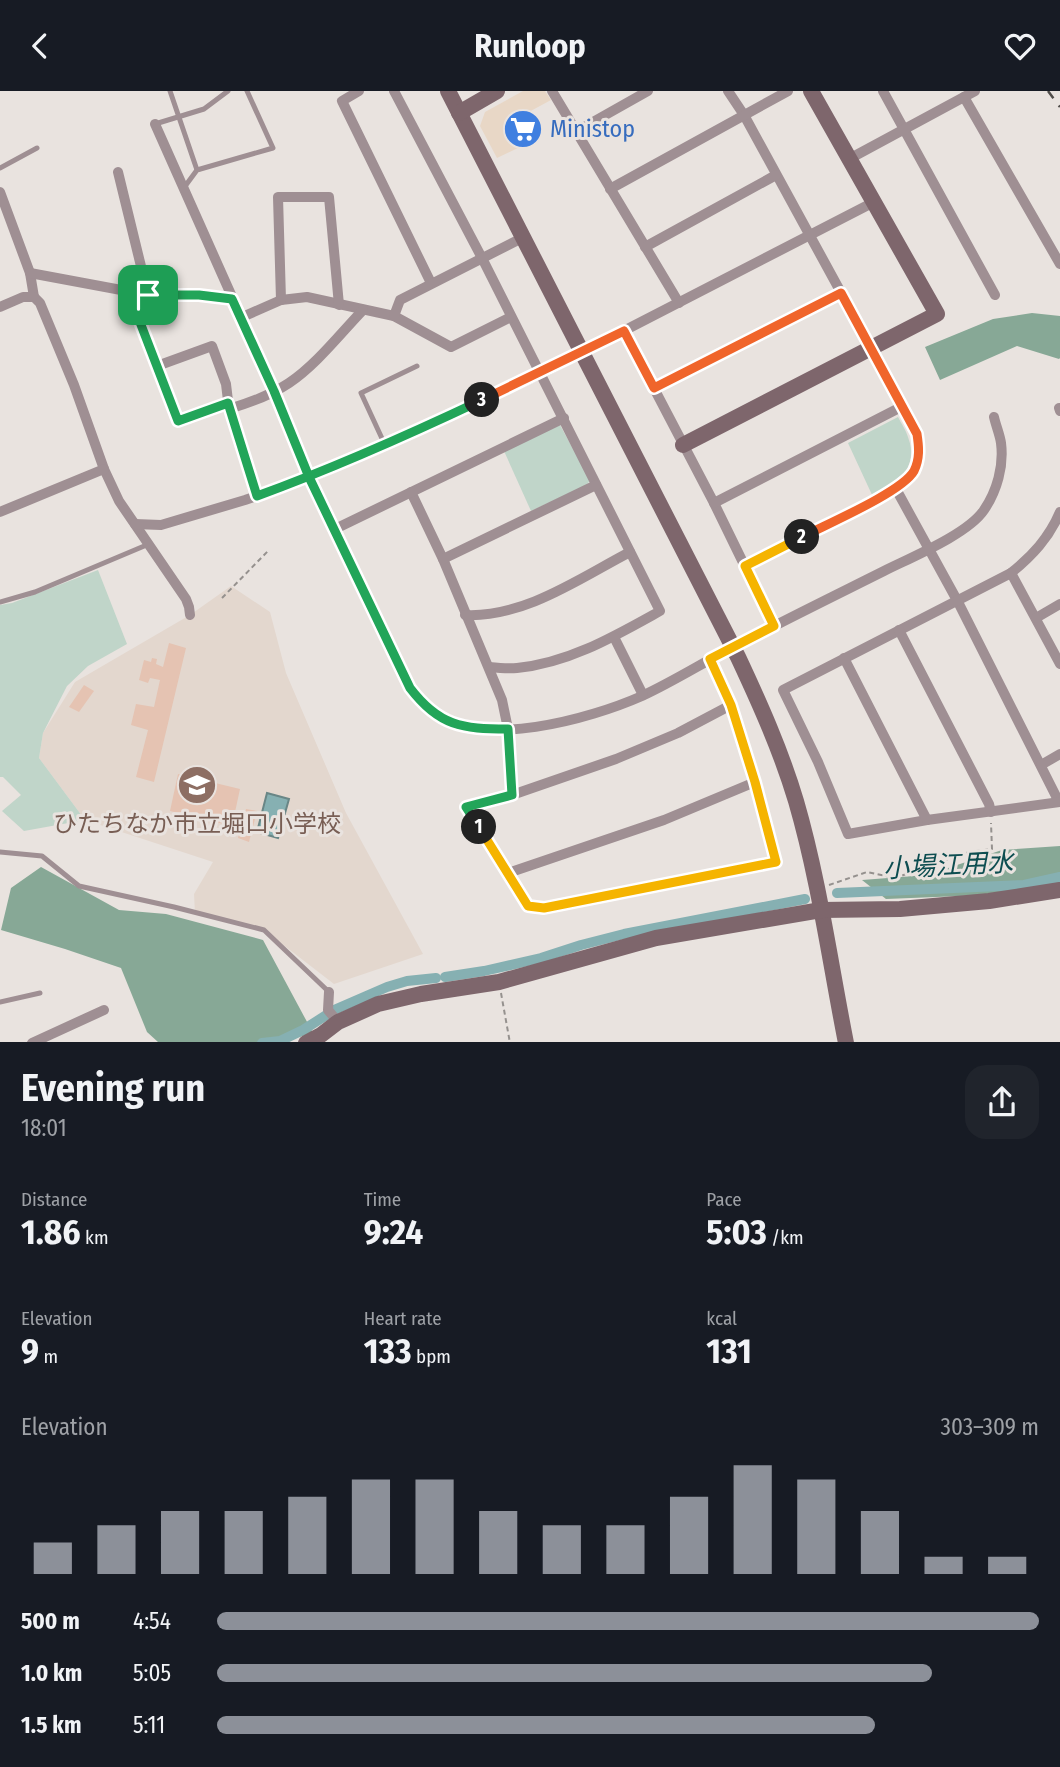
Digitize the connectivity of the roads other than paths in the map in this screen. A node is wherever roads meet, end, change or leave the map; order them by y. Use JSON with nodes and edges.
{"nodes":[{"id":1,"x":170,"y":91,"type":"edge"},
{"id":2,"x":228,"y":91,"type":"edge"},
{"id":3,"x":247,"y":91,"type":"edge"},
{"id":4,"x":359,"y":91,"type":"edge"},
{"id":5,"x":394,"y":91,"type":"edge"},
{"id":6,"x":448,"y":91,"type":"edge"},
{"id":7,"x":497,"y":91,"type":"edge"},
{"id":8,"x":552,"y":91,"type":"edge"},
{"id":9,"x":648,"y":91,"type":"edge"},
{"id":10,"x":727,"y":91,"type":"edge"},
{"id":11,"x":788,"y":91,"type":"edge"},
{"id":12,"x":811,"y":91,"type":"edge"},
{"id":13,"x":883,"y":91,"type":"edge"},
{"id":14,"x":975,"y":91,"type":"edge"},
{"id":15,"x":964,"y":97,"type":"junction"},
{"id":16,"x":459,"y":113,"type":"junction"},
{"id":17,"x":744,"y":115,"type":"junction"},
{"id":18,"x":179,"y":117,"type":"junction"},
{"id":19,"x":155,"y":124,"type":"joint"},
{"id":20,"x":905,"y":129,"type":"junction"},
{"id":21,"x":577,"y":131,"type":"junction"},
{"id":22,"x":37,"y":148,"type":"dead end"},
{"id":23,"x":849,"y":159,"type":"junction"},
{"id":24,"x":0,"y":168,"type":"edge"},
{"id":25,"x":197,"y":170,"type":"junction"},
{"id":26,"x":118,"y":172,"type":"dead end"},
{"id":27,"x":776,"y":175,"type":"junction"},
{"id":28,"x":183,"y":189,"type":"junction"},
{"id":29,"x":610,"y":189,"type":"junction"},
{"id":30,"x":1,"y":199,"type":"edge"},
{"id":31,"x":874,"y":202,"type":"junction"},
{"id":32,"x":810,"y":235,"type":"junction"},
{"id":33,"x":522,"y":238,"type":"junction"},
{"id":34,"x":645,"y":247,"type":"junction"},
{"id":35,"x":482,"y":258,"type":"junction"},
{"id":36,"x":1060,"y":264,"type":"edge"},
{"id":37,"x":30,"y":273,"type":"junction"},
{"id":38,"x":431,"y":283,"type":"junction"},
{"id":39,"x":128,"y":291,"type":"junction"},
{"id":40,"x":841,"y":293,"type":"junction"},
{"id":41,"x":148,"y":295,"type":"junction"},
{"id":42,"x":995,"y":295,"type":"dead end"},
{"id":43,"x":34,"y":297,"type":"junction"},
{"id":44,"x":232,"y":299,"type":"junction"},
{"id":45,"x":281,"y":300,"type":"junction"},
{"id":46,"x":679,"y":303,"type":"junction"},
{"id":47,"x":339,"y":305,"type":"junction"},
{"id":48,"x":0,"y":307,"type":"edge"},
{"id":49,"x":363,"y":310,"type":"junction"},
{"id":50,"x":394,"y":316,"type":"junction"},
{"id":51,"x":511,"y":317,"type":"junction"},
{"id":52,"x":240,"y":318,"type":"junction"},
{"id":53,"x":624,"y":331,"type":"junction"},
{"id":54,"x":872,"y":347,"type":"junction"},
{"id":55,"x":582,"y":353,"type":"junction"},
{"id":56,"x":157,"y":366,"type":"junction"},
{"id":57,"x":417,"y":366,"type":"dead end"},
{"id":58,"x":540,"y":373,"type":"junction"},
{"id":59,"x":654,"y":388,"type":"junction"},
{"id":60,"x":274,"y":391,"type":"junction"},
{"id":61,"x":228,"y":406,"type":"junction"},
{"id":62,"x":903,"y":406,"type":"junction"},
{"id":63,"x":994,"y":417,"type":"dead end"},
{"id":64,"x":564,"y":418,"type":"junction"},
{"id":65,"x":385,"y":445,"type":"junction"},
{"id":66,"x":683,"y":445,"type":"junction"},
{"id":67,"x":104,"y":469,"type":"junction"},
{"id":68,"x":309,"y":477,"type":"junction"},
{"id":69,"x":596,"y":485,"type":"junction"},
{"id":70,"x":896,"y":489,"type":"junction"},
{"id":71,"x":411,"y":492,"type":"junction"},
{"id":72,"x":257,"y":496,"type":"junction"},
{"id":73,"x":714,"y":503,"type":"junction"},
{"id":74,"x":0,"y":512,"type":"edge"},
{"id":75,"x":1060,"y":512,"type":"edge"},
{"id":76,"x":135,"y":524,"type":"junction"},
{"id":77,"x":333,"y":530,"type":"junction"},
{"id":78,"x":149,"y":544,"type":"junction"},
{"id":79,"x":929,"y":549,"type":"junction"},
{"id":80,"x":630,"y":552,"type":"junction"},
{"id":81,"x":443,"y":559,"type":"junction"},
{"id":82,"x":745,"y":566,"type":"junction"},
{"id":83,"x":1011,"y":573,"type":"junction"},
{"id":84,"x":0,"y":602,"type":"edge"},
{"id":85,"x":958,"y":602,"type":"junction"},
{"id":86,"x":1060,"y":604,"type":"edge"},
{"id":87,"x":190,"y":615,"type":"dead end"},
{"id":88,"x":466,"y":615,"type":"junction"},
{"id":89,"x":1036,"y":618,"type":"junction"},
{"id":90,"x":774,"y":626,"type":"junction"},
{"id":91,"x":899,"y":630,"type":"junction"},
{"id":92,"x":614,"y":637,"type":"junction"},
{"id":93,"x":844,"y":658,"type":"junction"},
{"id":94,"x":710,"y":659,"type":"junction"},
{"id":95,"x":1060,"y":664,"type":"edge"},
{"id":96,"x":489,"y":667,"type":"junction"},
{"id":97,"x":643,"y":695,"type":"junction"},
{"id":98,"x":731,"y":705,"type":"junction"},
{"id":99,"x":508,"y":729,"type":"junction"},
{"id":100,"x":1060,"y":754,"type":"edge"},
{"id":101,"x":1041,"y":765,"type":"junction"},
{"id":102,"x":755,"y":782,"type":"junction"},
{"id":103,"x":512,"y":795,"type":"junction"},
{"id":104,"x":1060,"y":802,"type":"edge"},
{"id":105,"x":991,"y":812,"type":"junction"},
{"id":106,"x":927,"y":820,"type":"junction"},
{"id":107,"x":0,"y":852,"type":"edge"},
{"id":108,"x":508,"y":873,"type":"junction"},
{"id":109,"x":1060,"y":890,"type":"edge"},
{"id":110,"x":821,"y":910,"type":"junction"},
{"id":111,"x":330,"y":992,"type":"joint"},
{"id":112,"x":40,"y":993,"type":"dead end"},
{"id":113,"x":0,"y":1002,"type":"edge"},
{"id":114,"x":104,"y":1010,"type":"dead end"},
{"id":115,"x":338,"y":1022,"type":"junction"},
{"id":116,"x":32,"y":1042,"type":"edge"},
{"id":117,"x":306,"y":1042,"type":"edge"},
{"id":118,"x":846,"y":1042,"type":"edge"}],
"edges":[{"from":1,"to":18,"type":"lane"},
{"from":2,"to":18,"type":"lane"},
{"from":3,"to":25,"type":"lane"},
{"from":4,"to":38,"type":"street"},
{"from":5,"to":35,"type":"street"},
{"from":6,"to":16,"type":"street"},
{"from":7,"to":16,"type":"street"},
{"from":8,"to":21,"type":"street"},
{"from":9,"to":21,"type":"street"},
{"from":10,"to":17,"type":"street"},
{"from":11,"to":17,"type":"street"},
{"from":12,"to":23,"type":"street"},
{"from":13,"to":20,"type":"street"},
{"from":14,"to":15,"type":"street"},
{"from":15,"to":20,"type":"street"},
{"from":15,"to":36,"type":"street"},
{"from":16,"to":33,"type":"street"},
{"from":17,"to":27,"type":"street"},
{"from":17,"to":29,"type":"street"},
{"from":18,"to":19,"type":"lane"},
{"from":18,"to":25,"type":"lane"},
{"from":19,"to":28,"type":"street"},
{"from":20,"to":23,"type":"street"},
{"from":20,"to":42,"type":"street"},
{"from":21,"to":29,"type":"street"},
{"from":22,"to":24,"type":"lane"},
{"from":23,"to":31,"type":"street"},
{"from":25,"to":28,"type":"lane"},
{"from":26,"to":41,"type":"street"},
{"from":27,"to":32,"type":"street"},
{"from":27,"to":34,"type":"street"},
{"from":28,"to":44,"type":"street"},
{"from":29,"to":34,"type":"street"},
{"from":30,"to":37,"type":"street"},
{"from":31,"to":32,"type":"street"},
{"from":31,"to":54,"type":"street"},
{"from":32,"to":40,"type":"street"},
{"from":32,"to":46,"type":"street"},
{"from":33,"to":35,"type":"street"},
{"from":33,"to":55,"type":"street"},
{"from":34,"to":46,"type":"street"},
{"from":35,"to":38,"type":"street"},
{"from":35,"to":51,"type":"street"},
{"from":37,"to":39,"type":"street"},
{"from":37,"to":43,"type":"street"},
{"from":38,"to":50,"type":"street"},
{"from":39,"to":41,"type":"street"},
{"from":39,"to":56,"type":"street"},
{"from":40,"to":54,"type":"street"},
{"from":40,"to":59,"type":"street"},
{"from":41,"to":44,"type":"street"},
{"from":43,"to":48,"type":"street"},
{"from":43,"to":67,"type":"street"},
{"from":44,"to":52,"type":"street"},
{"from":45,"to":47,"type":"street"},
{"from":45,"to":47,"type":"street"},
{"from":45,"to":52,"type":"street"},
{"from":46,"to":53,"type":"street"},
{"from":47,"to":49,"type":"street"},
{"from":49,"to":50,"type":"street"},
{"from":49,"to":60,"type":"street"},
{"from":50,"to":51,"type":"street"},
{"from":51,"to":58,"type":"street"},
{"from":52,"to":60,"type":"street"},
{"from":53,"to":55,"type":"street"},
{"from":53,"to":59,"type":"street"},
{"from":54,"to":62,"type":"street"},
{"from":54,"to":66,"type":"street"},
{"from":55,"to":58,"type":"street"},
{"from":55,"to":110,"type":"street"},
{"from":56,"to":61,"type":"street"},
{"from":56,"to":61,"type":"street"},
{"from":57,"to":65,"type":"lane"},
{"from":58,"to":64,"type":"street"},
{"from":58,"to":65,"type":"street"},
{"from":59,"to":66,"type":"street"},
{"from":60,"to":61,"type":"street"},
{"from":60,"to":68,"type":"street"},
{"from":61,"to":72,"type":"street"},
{"from":62,"to":70,"type":"street"},
{"from":62,"to":73,"type":"street"},
{"from":63,"to":79,"type":"street"},
{"from":64,"to":69,"type":"street"},
{"from":64,"to":71,"type":"street"},
{"from":65,"to":68,"type":"street"},
{"from":66,"to":73,"type":"street"},
{"from":67,"to":74,"type":"street"},
{"from":67,"to":76,"type":"street"},
{"from":68,"to":72,"type":"street"},
{"from":68,"to":77,"type":"street"},
{"from":69,"to":80,"type":"street"},
{"from":69,"to":81,"type":"street"},
{"from":70,"to":79,"type":"street"},
{"from":70,"to":82,"type":"street"},
{"from":71,"to":77,"type":"street"},
{"from":71,"to":81,"type":"street"},
{"from":72,"to":76,"type":"street"},
{"from":73,"to":82,"type":"street"},
{"from":75,"to":83,"type":"street"},
{"from":76,"to":78,"type":"street"},
{"from":77,"to":99,"type":"street"},
{"from":78,"to":84,"type":"lane"},
{"from":78,"to":87,"type":"street"},
{"from":79,"to":85,"type":"street"},
{"from":79,"to":90,"type":"street"},
{"from":80,"to":88,"type":"street"},
{"from":80,"to":92,"type":"street"},
{"from":81,"to":88,"type":"street"},
{"from":82,"to":90,"type":"street"},
{"from":83,"to":85,"type":"street"},
{"from":83,"to":89,"type":"street"},
{"from":85,"to":91,"type":"street"},
{"from":85,"to":101,"type":"street"},
{"from":86,"to":89,"type":"street"},
{"from":88,"to":96,"type":"street"},
{"from":89,"to":95,"type":"street"},
{"from":90,"to":94,"type":"street","bridge":true},
{"from":91,"to":93,"type":"street"},
{"from":91,"to":105,"type":"street"},
{"from":92,"to":96,"type":"street"},
{"from":92,"to":97,"type":"street"},
{"from":93,"to":106,"type":"street"},
{"from":93,"to":106,"type":"street"},
{"from":94,"to":97,"type":"street"},
{"from":94,"to":98,"type":"street"},
{"from":96,"to":99,"type":"street"},
{"from":97,"to":99,"type":"street"},
{"from":98,"to":102,"type":"street"},
{"from":98,"to":103,"type":"street"},
{"from":99,"to":103,"type":"street"},
{"from":100,"to":101,"type":"street"},
{"from":101,"to":104,"type":"street"},
{"from":102,"to":108,"type":"street"},
{"from":102,"to":108,"type":"street"},
{"from":103,"to":108,"type":"street"},
{"from":104,"to":105,"type":"street"},
{"from":105,"to":106,"type":"street"},
{"from":107,"to":111,"type":"lane"},
{"from":109,"to":110,"type":"street"},
{"from":110,"to":115,"type":"street"},
{"from":110,"to":118,"type":"street"},
{"from":111,"to":115,"type":"street"},
{"from":112,"to":113,"type":"lane"},
{"from":114,"to":116,"type":"street"},
{"from":115,"to":117,"type":"street"}]}
